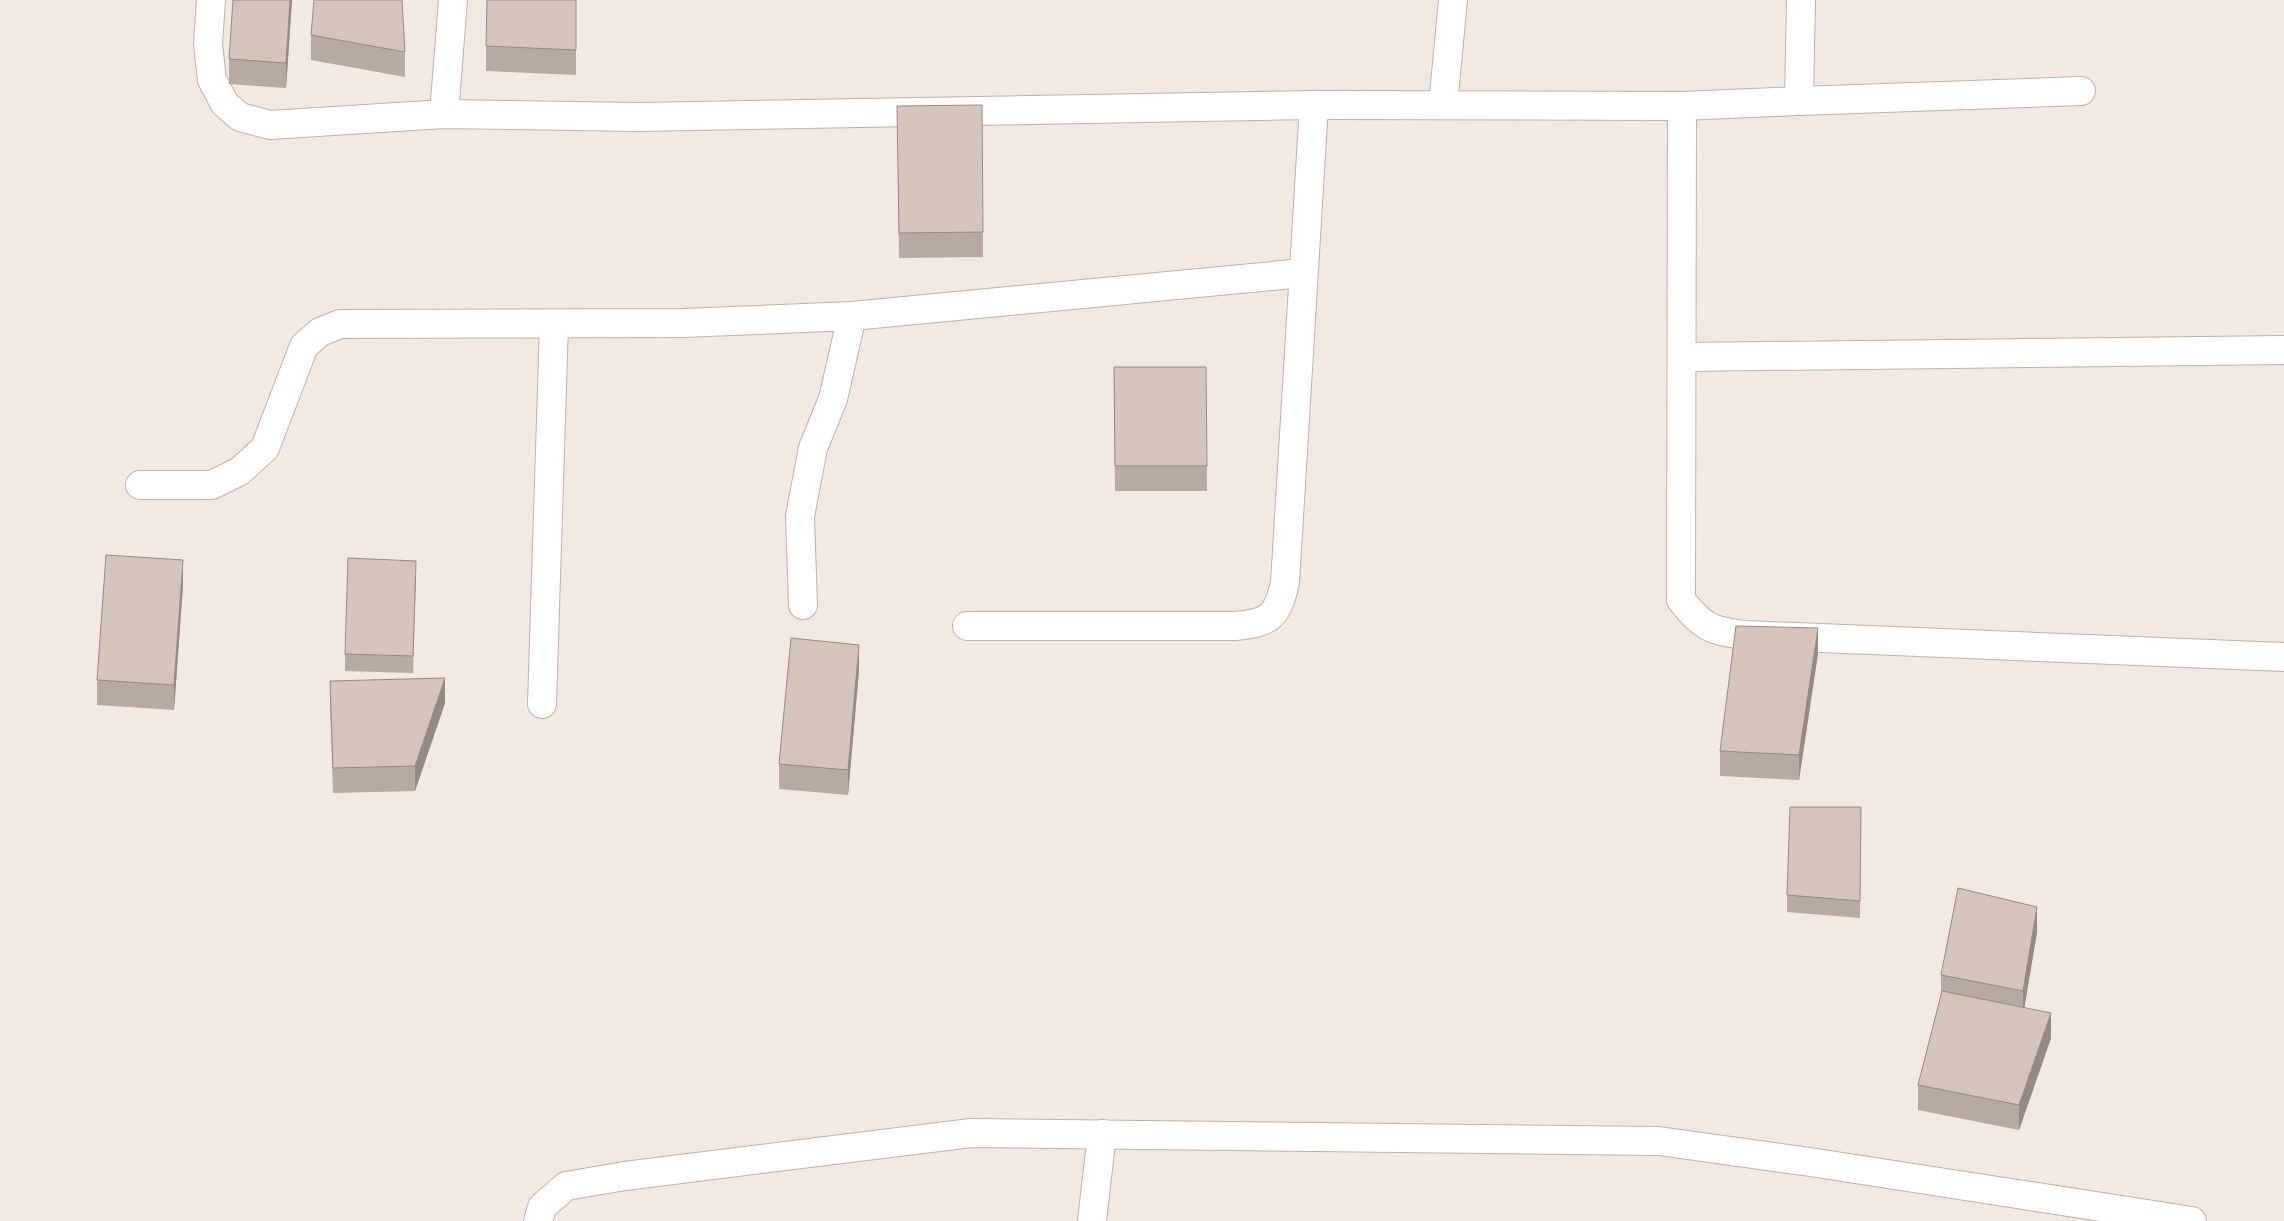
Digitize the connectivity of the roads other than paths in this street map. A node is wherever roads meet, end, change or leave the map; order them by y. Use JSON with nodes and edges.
{"nodes":[{"id":1,"x":211,"y":0,"type":"edge"},
{"id":2,"x":453,"y":0,"type":"edge"},
{"id":3,"x":1454,"y":0,"type":"edge"},
{"id":4,"x":1801,"y":0,"type":"edge"},
{"id":5,"x":2081,"y":91,"type":"dead end"},
{"id":6,"x":1798,"y":101,"type":"junction"},
{"id":7,"x":1314,"y":105,"type":"junction"},
{"id":8,"x":1443,"y":105,"type":"junction"},
{"id":9,"x":1682,"y":106,"type":"junction"},
{"id":10,"x":444,"y":114,"type":"junction"},
{"id":11,"x":1303,"y":273,"type":"junction"},
{"id":12,"x":852,"y":316,"type":"junction"},
{"id":13,"x":554,"y":324,"type":"junction"},
{"id":14,"x":2284,"y":350,"type":"edge"},
{"id":15,"x":1682,"y":357,"type":"junction"},
{"id":16,"x":140,"y":485,"type":"dead end"},
{"id":17,"x":803,"y":605,"type":"dead end"},
{"id":18,"x":967,"y":626,"type":"dead end"},
{"id":19,"x":2284,"y":658,"type":"edge"},
{"id":20,"x":542,"y":704,"type":"dead end"},
{"id":21,"x":1102,"y":1134,"type":"junction"},
{"id":22,"x":538,"y":1221,"type":"edge"},
{"id":23,"x":1092,"y":1221,"type":"edge"},
{"id":24,"x":2192,"y":1221,"type":"edge"}],
"edges":[{"from":1,"to":10,"type":"street"},
{"from":2,"to":10,"type":"street"},
{"from":3,"to":8,"type":"street"},
{"from":4,"to":6,"type":"street"},
{"from":5,"to":6,"type":"street"},
{"from":6,"to":9,"type":"street"},
{"from":7,"to":8,"type":"street"},
{"from":7,"to":10,"type":"street"},
{"from":7,"to":11,"type":"street"},
{"from":8,"to":9,"type":"street"},
{"from":9,"to":15,"type":"street"},
{"from":11,"to":12,"type":"street"},
{"from":11,"to":18,"type":"street"},
{"from":12,"to":13,"type":"street"},
{"from":12,"to":17,"type":"street"},
{"from":13,"to":16,"type":"street"},
{"from":13,"to":20,"type":"street"},
{"from":14,"to":15,"type":"street"},
{"from":15,"to":19,"type":"street"},
{"from":21,"to":22,"type":"street"},
{"from":21,"to":23,"type":"street"},
{"from":21,"to":24,"type":"street"}]}
